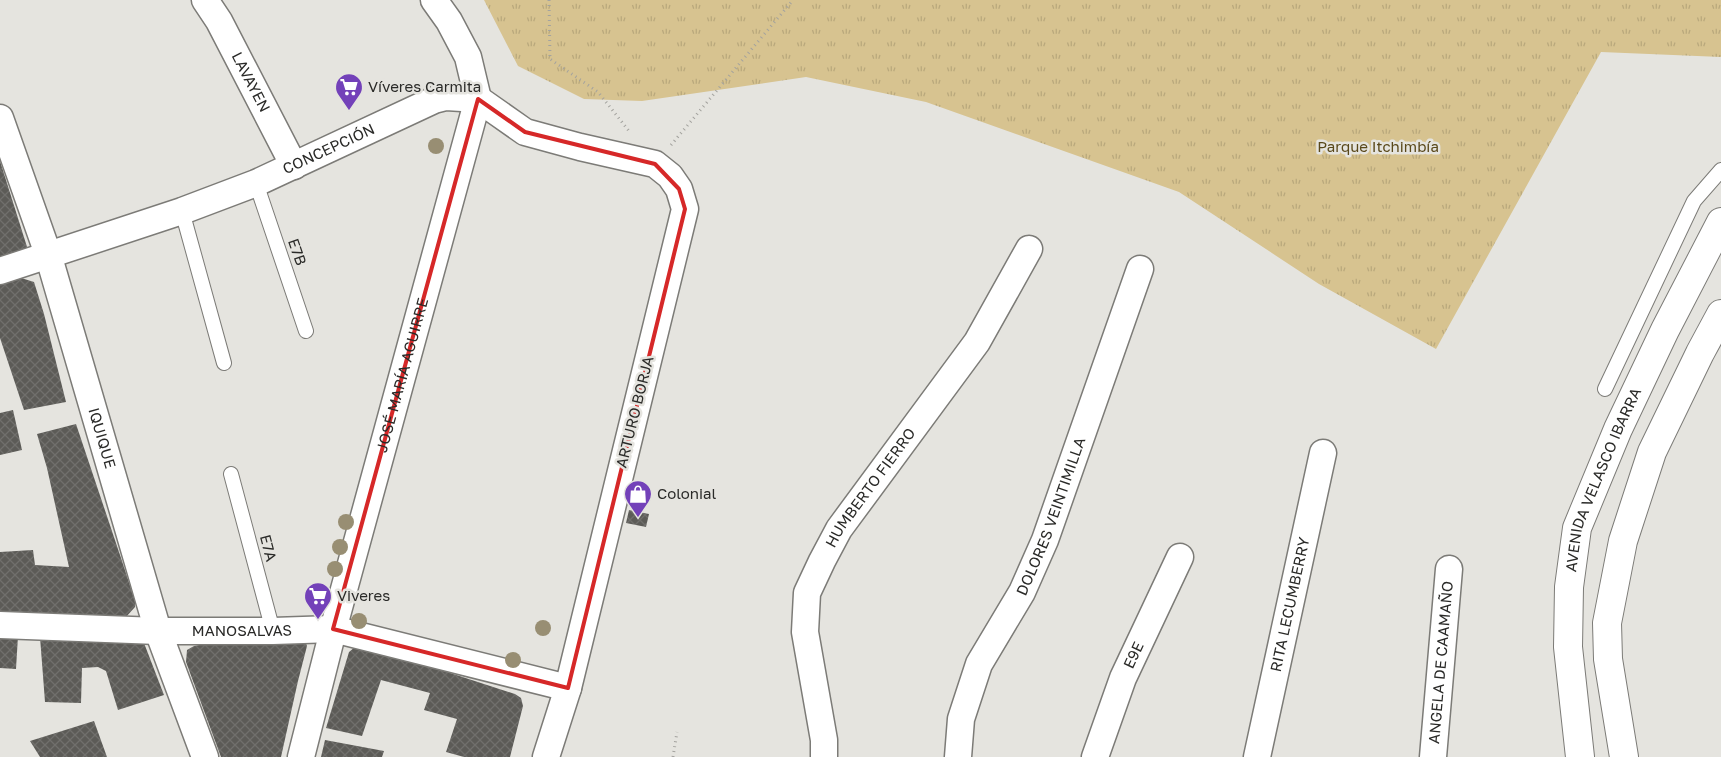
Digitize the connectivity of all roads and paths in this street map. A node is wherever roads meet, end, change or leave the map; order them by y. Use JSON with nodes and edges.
{"nodes":[{"id":1,"x":205,"y":0,"type":"edge"},
{"id":2,"x":434,"y":0,"type":"edge"},
{"id":3,"x":549,"y":0,"type":"edge"},
{"id":4,"x":793,"y":0,"type":"edge"},
{"id":5,"x":478,"y":100,"type":"junction"},
{"id":6,"x":0,"y":118,"type":"edge"},
{"id":7,"x":655,"y":164,"type":"junction"},
{"id":8,"x":294,"y":166,"type":"junction"},
{"id":9,"x":1721,"y":170,"type":"edge"},
{"id":10,"x":256,"y":183,"type":"junction"},
{"id":11,"x":182,"y":211,"type":"junction"},
{"id":12,"x":1721,"y":222,"type":"edge"},
{"id":13,"x":1029,"y":249,"type":"dead end"},
{"id":14,"x":48,"y":254,"type":"junction"},
{"id":15,"x":1140,"y":269,"type":"dead end"},
{"id":16,"x":0,"y":270,"type":"edge"},
{"id":17,"x":1721,"y":314,"type":"edge"},
{"id":18,"x":306,"y":331,"type":"dead end"},
{"id":19,"x":224,"y":363,"type":"dead end"},
{"id":20,"x":1605,"y":389,"type":"dead end"},
{"id":21,"x":1323,"y":453,"type":"dead end"},
{"id":22,"x":231,"y":474,"type":"dead end"},
{"id":23,"x":1180,"y":557,"type":"dead end"},
{"id":24,"x":1450,"y":569,"type":"dead end"},
{"id":25,"x":0,"y":625,"type":"edge"},
{"id":26,"x":333,"y":629,"type":"junction"},
{"id":27,"x":158,"y":631,"type":"junction"},
{"id":28,"x":272,"y":631,"type":"junction"},
{"id":29,"x":568,"y":688,"type":"junction"},
{"id":30,"x":677,"y":732,"type":"dead end"},
{"id":31,"x":206,"y":757,"type":"edge"},
{"id":32,"x":302,"y":757,"type":"edge"},
{"id":33,"x":546,"y":757,"type":"edge"},
{"id":34,"x":674,"y":757,"type":"edge"},
{"id":35,"x":824,"y":757,"type":"edge"},
{"id":36,"x":958,"y":757,"type":"edge"},
{"id":37,"x":1096,"y":757,"type":"edge"},
{"id":38,"x":1257,"y":757,"type":"edge"},
{"id":39,"x":1433,"y":757,"type":"edge"},
{"id":40,"x":1580,"y":757,"type":"edge"},
{"id":41,"x":1624,"y":757,"type":"edge"}],
"edges":[{"from":1,"to":8,"type":"street","name":"LAVAYEN"},
{"from":2,"to":5,"type":"street","name":"JOSÉ MARÍA AGUIRRE"},
{"from":3,"to":7,"type":"path"},
{"from":4,"to":7,"type":"path"},
{"from":5,"to":7,"type":"street","name":"CONCEPCIÓN"},
{"from":5,"to":8,"type":"street","name":"CONCEPCIÓN"},
{"from":5,"to":26,"type":"street","name":"JOSÉ MARÍA AGUIRRE"},
{"from":6,"to":14,"type":"street","name":"IQUIQUE"},
{"from":7,"to":29,"type":"street","name":"ARTURO BORJA"},
{"from":8,"to":10,"type":"street","name":"CONCEPCIÓN"},
{"from":9,"to":20,"type":"lane"},
{"from":10,"to":11,"type":"street","name":"CONCEPCIÓN"},
{"from":10,"to":18,"type":"lane","name":"E7B"},
{"from":11,"to":14,"type":"street","name":"CONCEPCIÓN"},
{"from":11,"to":19,"type":"lane"},
{"from":12,"to":40,"type":"main road","name":"AVENIDA VELASCO IBARRA"},
{"from":13,"to":35,"type":"street","name":"HUMBERTO FIERRO"},
{"from":14,"to":16,"type":"street","name":"CONCEPCIÓN"},
{"from":14,"to":27,"type":"street","name":"IQUIQUE"},
{"from":15,"to":36,"type":"street","name":"DOLORES VEINTIMILLA"},
{"from":17,"to":41,"type":"main road"},
{"from":21,"to":38,"type":"street","name":"RITA LECUMBERRY"},
{"from":22,"to":28,"type":"lane","name":"E7A"},
{"from":23,"to":37,"type":"street","name":"E9E"},
{"from":24,"to":39,"type":"street","name":"ANGELA DE CAAMAÑO"},
{"from":25,"to":27,"type":"street","name":"MANOSALVAS"},
{"from":26,"to":28,"type":"street","name":"MANOSALVAS"},
{"from":26,"to":29,"type":"street","name":"MANOSALVAS"},
{"from":26,"to":32,"type":"street","name":"JOSÉ MARÍA AGUIRRE"},
{"from":27,"to":28,"type":"street","name":"MANOSALVAS"},
{"from":27,"to":31,"type":"street","name":"IQUIQUE"},
{"from":29,"to":33,"type":"street","name":"ARTURO BORJA"},
{"from":30,"to":34,"type":"path"}]}
